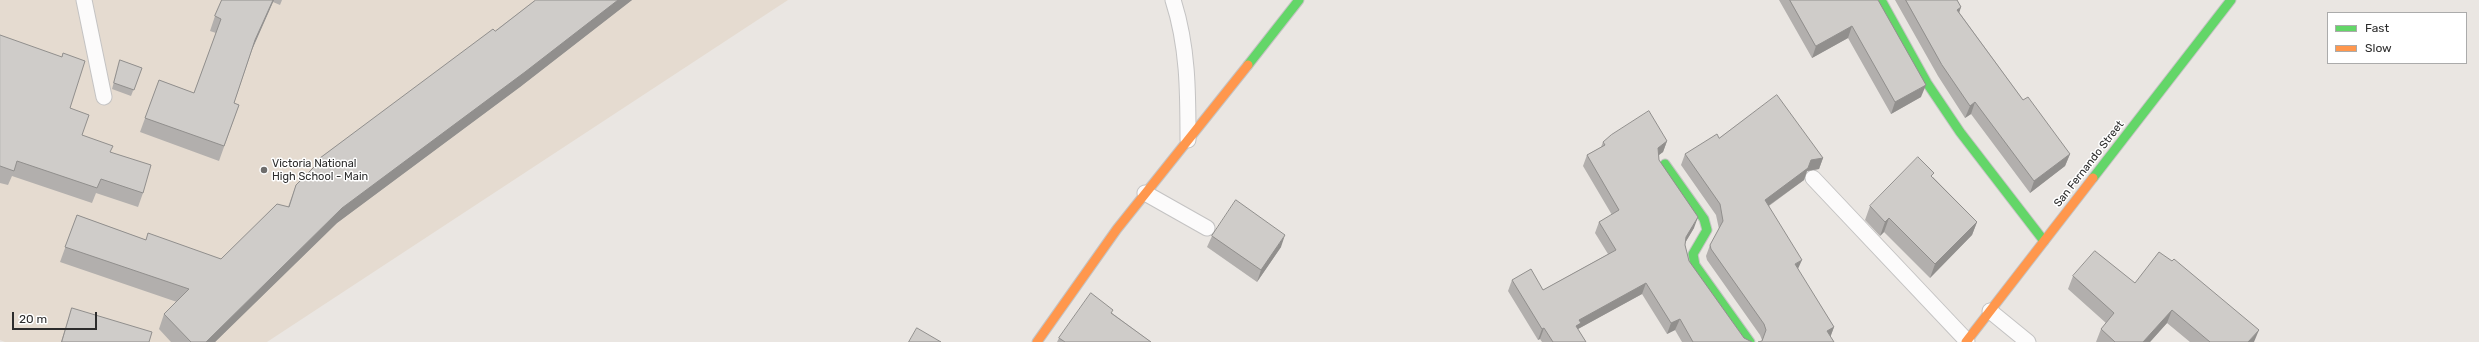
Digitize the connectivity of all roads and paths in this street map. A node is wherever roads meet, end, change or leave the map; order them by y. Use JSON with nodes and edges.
{"nodes":[{"id":1,"x":84,"y":0,"type":"edge"},
{"id":2,"x":1174,"y":0,"type":"edge"},
{"id":3,"x":1299,"y":0,"type":"edge"},
{"id":4,"x":1881,"y":0,"type":"edge"},
{"id":5,"x":2231,"y":0,"type":"edge"},
{"id":6,"x":104,"y":97,"type":"dead end"},
{"id":7,"x":1188,"y":140,"type":"junction"},
{"id":8,"x":1665,"y":164,"type":"dead end"},
{"id":9,"x":1813,"y":178,"type":"dead end"},
{"id":10,"x":1145,"y":193,"type":"junction"},
{"id":11,"x":1207,"y":228,"type":"dead end"},
{"id":12,"x":2044,"y":241,"type":"junction"},
{"id":13,"x":1990,"y":311,"type":"junction"},
{"id":14,"x":1037,"y":342,"type":"edge"},
{"id":15,"x":1750,"y":342,"type":"edge"},
{"id":16,"x":1966,"y":342,"type":"edge"},
{"id":17,"x":2028,"y":342,"type":"edge"}],
"edges":[{"from":1,"to":6,"type":"lane"},
{"from":2,"to":7,"type":"lane"},
{"from":3,"to":7,"type":"street"},
{"from":4,"to":12,"type":"street"},
{"from":5,"to":12,"type":"street","name":"San Fernando Street"},
{"from":7,"to":10,"type":"street"},
{"from":8,"to":15,"type":"street"},
{"from":9,"to":16,"type":"lane"},
{"from":10,"to":11,"type":"lane"},
{"from":10,"to":14,"type":"street"},
{"from":12,"to":13,"type":"street","name":"San Fernando Street"},
{"from":13,"to":16,"type":"street","name":"San Fernando Street"},
{"from":13,"to":17,"type":"lane"}]}
